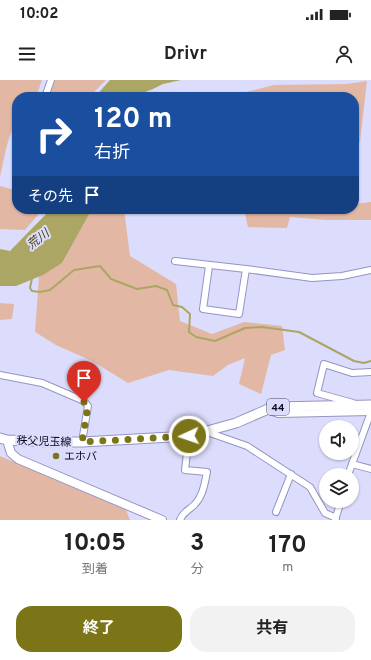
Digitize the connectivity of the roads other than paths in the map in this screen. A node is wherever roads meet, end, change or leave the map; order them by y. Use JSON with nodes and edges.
{"nodes":[{"id":1,"x":52,"y":80,"type":"edge"},
{"id":2,"x":47,"y":92,"type":"edge"},
{"id":3,"x":175,"y":261,"type":"dead end"},
{"id":4,"x":209,"y":266,"type":"junction"},
{"id":5,"x":246,"y":269,"type":"junction"},
{"id":6,"x":371,"y":270,"type":"edge"},
{"id":7,"x":371,"y":372,"type":"edge"},
{"id":8,"x":0,"y":375,"type":"edge"},
{"id":9,"x":367,"y":405,"type":"edge"},
{"id":10,"x":267,"y":410,"type":"junction"},
{"id":11,"x":371,"y":412,"type":"edge"},
{"id":12,"x":206,"y":432,"type":"junction"},
{"id":13,"x":189,"y":436,"type":"junction"},
{"id":14,"x":4,"y":439,"type":"edge"},
{"id":15,"x":82,"y":442,"type":"junction"},
{"id":16,"x":352,"y":464,"type":"junction"},
{"id":17,"x":351,"y":468,"type":"edge"},
{"id":18,"x":371,"y":469,"type":"edge"},
{"id":19,"x":291,"y":474,"type":"junction"},
{"id":20,"x":339,"y":508,"type":"edge"},
{"id":21,"x":276,"y":512,"type":"dead end"},
{"id":22,"x":335,"y":519,"type":"edge"},
{"id":23,"x":162,"y":520,"type":"edge"},
{"id":24,"x":180,"y":520,"type":"edge"}],
"edges":[{"from":1,"to":2,"type":"street"},
{"from":3,"to":4,"type":"street"},
{"from":4,"to":5,"type":"street"},
{"from":4,"to":5,"type":"street"},
{"from":5,"to":6,"type":"street"},
{"from":7,"to":9,"type":"street"},
{"from":8,"to":15,"type":"street"},
{"from":9,"to":10,"type":"main road","name":"秩父児玉線","number":"44"},
{"from":10,"to":11,"type":"street"},
{"from":10,"to":12,"type":"main road","name":"秩父児玉線","number":"44"},
{"from":11,"to":16,"type":"street"},
{"from":12,"to":13,"type":"main road","name":"秩父児玉線","number":"44"},
{"from":12,"to":19,"type":"street"},
{"from":13,"to":15,"type":"main road","name":"秩父児玉線","number":"44"},
{"from":13,"to":24,"type":"street"},
{"from":14,"to":15,"type":"main road","name":"秩父児玉線","number":"44"},
{"from":14,"to":23,"type":"street"},
{"from":16,"to":17,"type":"street"},
{"from":16,"to":18,"type":"street"},
{"from":19,"to":21,"type":"street"},
{"from":19,"to":22,"type":"street"},
{"from":20,"to":22,"type":"street"}]}
